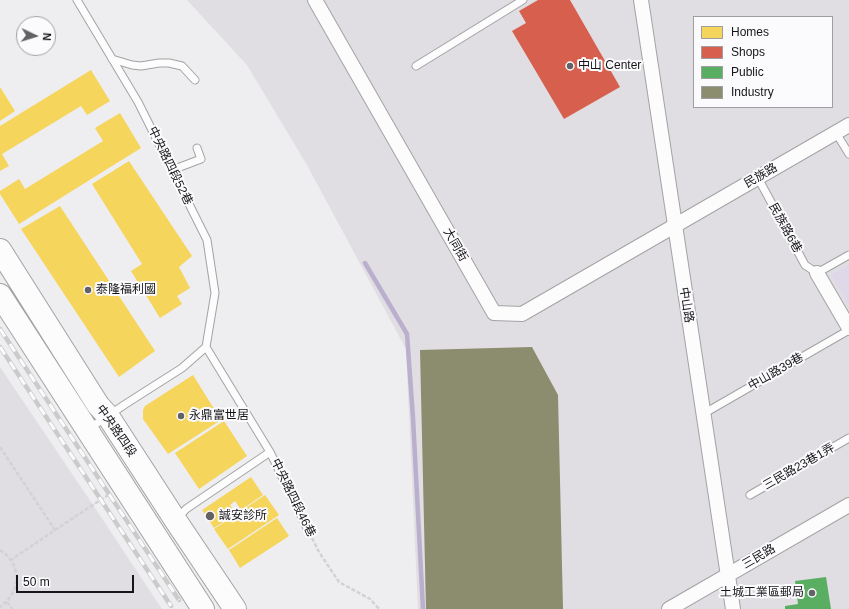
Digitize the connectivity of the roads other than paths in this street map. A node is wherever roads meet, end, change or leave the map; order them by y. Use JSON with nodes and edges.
{"nodes":[{"id":1,"x":77,"y":0,"type":"edge"},
{"id":2,"x":315,"y":0,"type":"edge"},
{"id":3,"x":523,"y":0,"type":"edge"},
{"id":4,"x":641,"y":0,"type":"edge"},
{"id":5,"x":112,"y":59,"type":"junction"},
{"id":6,"x":416,"y":66,"type":"dead end"},
{"id":7,"x":195,"y":80,"type":"dead end"},
{"id":8,"x":849,"y":125,"type":"edge"},
{"id":9,"x":836,"y":133,"type":"junction"},
{"id":10,"x":197,"y":148,"type":"dead end"},
{"id":11,"x":849,"y":154,"type":"edge"},
{"id":12,"x":172,"y":170,"type":"junction"},
{"id":13,"x":758,"y":178,"type":"junction"},
{"id":14,"x":674,"y":226,"type":"junction"},
{"id":15,"x":0,"y":250,"type":"edge"},
{"id":16,"x":849,"y":255,"type":"edge"},
{"id":17,"x":817,"y":273,"type":"junction"},
{"id":18,"x":0,"y":295,"type":"edge"},
{"id":19,"x":849,"y":329,"type":"edge"},
{"id":20,"x":206,"y":347,"type":"junction"},
{"id":21,"x":703,"y":414,"type":"junction"},
{"id":22,"x":108,"y":416,"type":"junction"},
{"id":23,"x":87,"y":430,"type":"junction"},
{"id":24,"x":849,"y":438,"type":"edge"},
{"id":25,"x":270,"y":452,"type":"junction"},
{"id":26,"x":750,"y":495,"type":"dead end"},
{"id":27,"x":849,"y":505,"type":"edge"},
{"id":28,"x":176,"y":521,"type":"junction"},
{"id":29,"x":307,"y":528,"type":"road end"},
{"id":30,"x":728,"y":575,"type":"junction"},
{"id":31,"x":203,"y":609,"type":"edge"},
{"id":32,"x":236,"y":609,"type":"edge"},
{"id":33,"x":669,"y":609,"type":"edge"},
{"id":34,"x":733,"y":609,"type":"edge"}],
"edges":[{"from":1,"to":5,"type":"lane","name":"中央路四段52巷"},
{"from":2,"to":14,"type":"street","name":"大同街"},
{"from":3,"to":6,"type":"lane"},
{"from":4,"to":14,"type":"street","name":"中山路"},
{"from":5,"to":7,"type":"lane"},
{"from":5,"to":12,"type":"lane","name":"中央路四段52巷"},
{"from":8,"to":9,"type":"street","name":"民族路"},
{"from":9,"to":11,"type":"lane"},
{"from":9,"to":13,"type":"street","name":"民族路"},
{"from":10,"to":12,"type":"lane"},
{"from":12,"to":20,"type":"lane","name":"中央路四段52巷"},
{"from":13,"to":14,"type":"street","name":"民族路"},
{"from":13,"to":17,"type":"lane","name":"民族路6巷"},
{"from":14,"to":21,"type":"street","name":"中山路"},
{"from":15,"to":22,"type":"main road","name":"中央路四段"},
{"from":16,"to":17,"type":"lane"},
{"from":17,"to":19,"type":"street"},
{"from":18,"to":23,"type":"main road","name":"中央路四段"},
{"from":19,"to":21,"type":"lane","name":"中山路39巷"},
{"from":20,"to":22,"type":"lane"},
{"from":20,"to":25,"type":"lane"},
{"from":21,"to":30,"type":"street","name":"中山路"},
{"from":22,"to":23,"type":"lane"},
{"from":22,"to":28,"type":"main road","name":"中央路四段"},
{"from":23,"to":31,"type":"main road","name":"中央路四段"},
{"from":24,"to":26,"type":"lane","name":"三民路23巷1弄"},
{"from":25,"to":28,"type":"lane","name":"中央路四段46巷"},
{"from":25,"to":29,"type":"lane","name":"中央路四段46巷"},
{"from":27,"to":30,"type":"street","name":"三民路"},
{"from":28,"to":32,"type":"main road","name":"中央路四段"},
{"from":30,"to":33,"type":"street","name":"三民路"},
{"from":30,"to":34,"type":"street","name":"中山路"}]}
